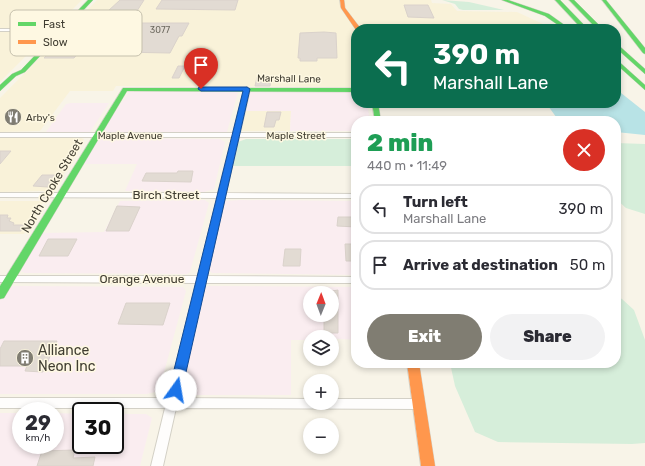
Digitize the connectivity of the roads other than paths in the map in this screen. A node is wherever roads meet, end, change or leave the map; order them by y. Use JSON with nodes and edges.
{"nodes":[{"id":1,"x":84,"y":0,"type":"edge"},
{"id":2,"x":91,"y":0,"type":"edge"},
{"id":3,"x":342,"y":0,"type":"edge"},
{"id":4,"x":504,"y":0,"type":"edge"},
{"id":5,"x":557,"y":0,"type":"edge"},
{"id":6,"x":571,"y":0,"type":"edge"},
{"id":7,"x":604,"y":0,"type":"edge"},
{"id":8,"x":74,"y":10,"type":"edge"},
{"id":9,"x":81,"y":10,"type":"edge"},
{"id":10,"x":354,"y":24,"type":"edge"},
{"id":11,"x":560,"y":24,"type":"edge"},
{"id":12,"x":580,"y":24,"type":"edge"},
{"id":13,"x":595,"y":24,"type":"edge"},
{"id":14,"x":621,"y":50,"type":"edge"},
{"id":15,"x":645,"y":52,"type":"edge"},
{"id":16,"x":29,"y":56,"type":"edge"},
{"id":17,"x":37,"y":56,"type":"edge"},
{"id":18,"x":621,"y":66,"type":"edge"},
{"id":19,"x":621,"y":72,"type":"edge"},
{"id":20,"x":645,"y":72,"type":"edge"},
{"id":21,"x":14,"y":75,"type":"junction"},
{"id":22,"x":1,"y":88,"type":"edge"},
{"id":23,"x":125,"y":89,"type":"joint"},
{"id":24,"x":247,"y":89,"type":"junction"},
{"id":25,"x":645,"y":89,"type":"edge"},
{"id":26,"x":351,"y":90,"type":"edge"},
{"id":27,"x":97,"y":134,"type":"junction"},
{"id":28,"x":0,"y":135,"type":"edge"},
{"id":29,"x":236,"y":135,"type":"junction"},
{"id":30,"x":351,"y":135,"type":"edge"},
{"id":31,"x":0,"y":195,"type":"edge"},
{"id":32,"x":61,"y":195,"type":"junction"},
{"id":33,"x":222,"y":196,"type":"junction"},
{"id":34,"x":351,"y":196,"type":"edge"},
{"id":35,"x":5,"y":279,"type":"edge"},
{"id":36,"x":202,"y":280,"type":"junction"},
{"id":37,"x":351,"y":280,"type":"edge"},
{"id":38,"x":0,"y":295,"type":"edge"},
{"id":39,"x":414,"y":368,"type":"edge"},
{"id":40,"x":0,"y":403,"type":"edge"},
{"id":41,"x":172,"y":404,"type":"junction"},
{"id":42,"x":419,"y":404,"type":"junction"},
{"id":43,"x":157,"y":466,"type":"edge"},
{"id":44,"x":428,"y":466,"type":"edge"}],
"edges":[{"from":1,"to":8,"type":"main road"},
{"from":2,"to":9,"type":"main road"},
{"from":3,"to":10,"type":"main road"},
{"from":4,"to":11,"type":"main road"},
{"from":5,"to":12,"type":"main road"},
{"from":6,"to":13,"type":"main road"},
{"from":7,"to":15,"type":"main road"},
{"from":14,"to":20,"type":"main road"},
{"from":16,"to":21,"type":"main road"},
{"from":17,"to":21,"type":"main road"},
{"from":18,"to":25,"type":"main road"},
{"from":19,"to":25,"type":"main road"},
{"from":21,"to":22,"type":"main road"},
{"from":23,"to":24,"type":"main road","name":"Marshall Lane"},
{"from":23,"to":27,"type":"main road","name":"North Cooke Street"},
{"from":24,"to":26,"type":"main road","name":"Marshall Lane"},
{"from":24,"to":29,"type":"street"},
{"from":27,"to":28,"type":"street","name":"Maple Avenue"},
{"from":27,"to":29,"type":"street","name":"Maple Avenue"},
{"from":27,"to":32,"type":"main road","name":"North Cooke Street"},
{"from":29,"to":30,"type":"street","name":"Maple Street"},
{"from":29,"to":33,"type":"street"},
{"from":31,"to":32,"type":"street","name":"Birch Street"},
{"from":32,"to":33,"type":"street","name":"Birch Street"},
{"from":32,"to":35,"type":"main road","name":"North Cooke Street"},
{"from":33,"to":34,"type":"street","name":"Birch Street"},
{"from":33,"to":36,"type":"street"},
{"from":35,"to":36,"type":"street","name":"Orange Avenue"},
{"from":35,"to":38,"type":"main road","name":"North Cooke Street"},
{"from":36,"to":37,"type":"street","name":"Orange Avenue"},
{"from":36,"to":41,"type":"street"},
{"from":39,"to":42,"type":"main road"},
{"from":40,"to":41,"type":"street"},
{"from":41,"to":42,"type":"street"},
{"from":41,"to":43,"type":"street"},
{"from":42,"to":44,"type":"main road"}]}
